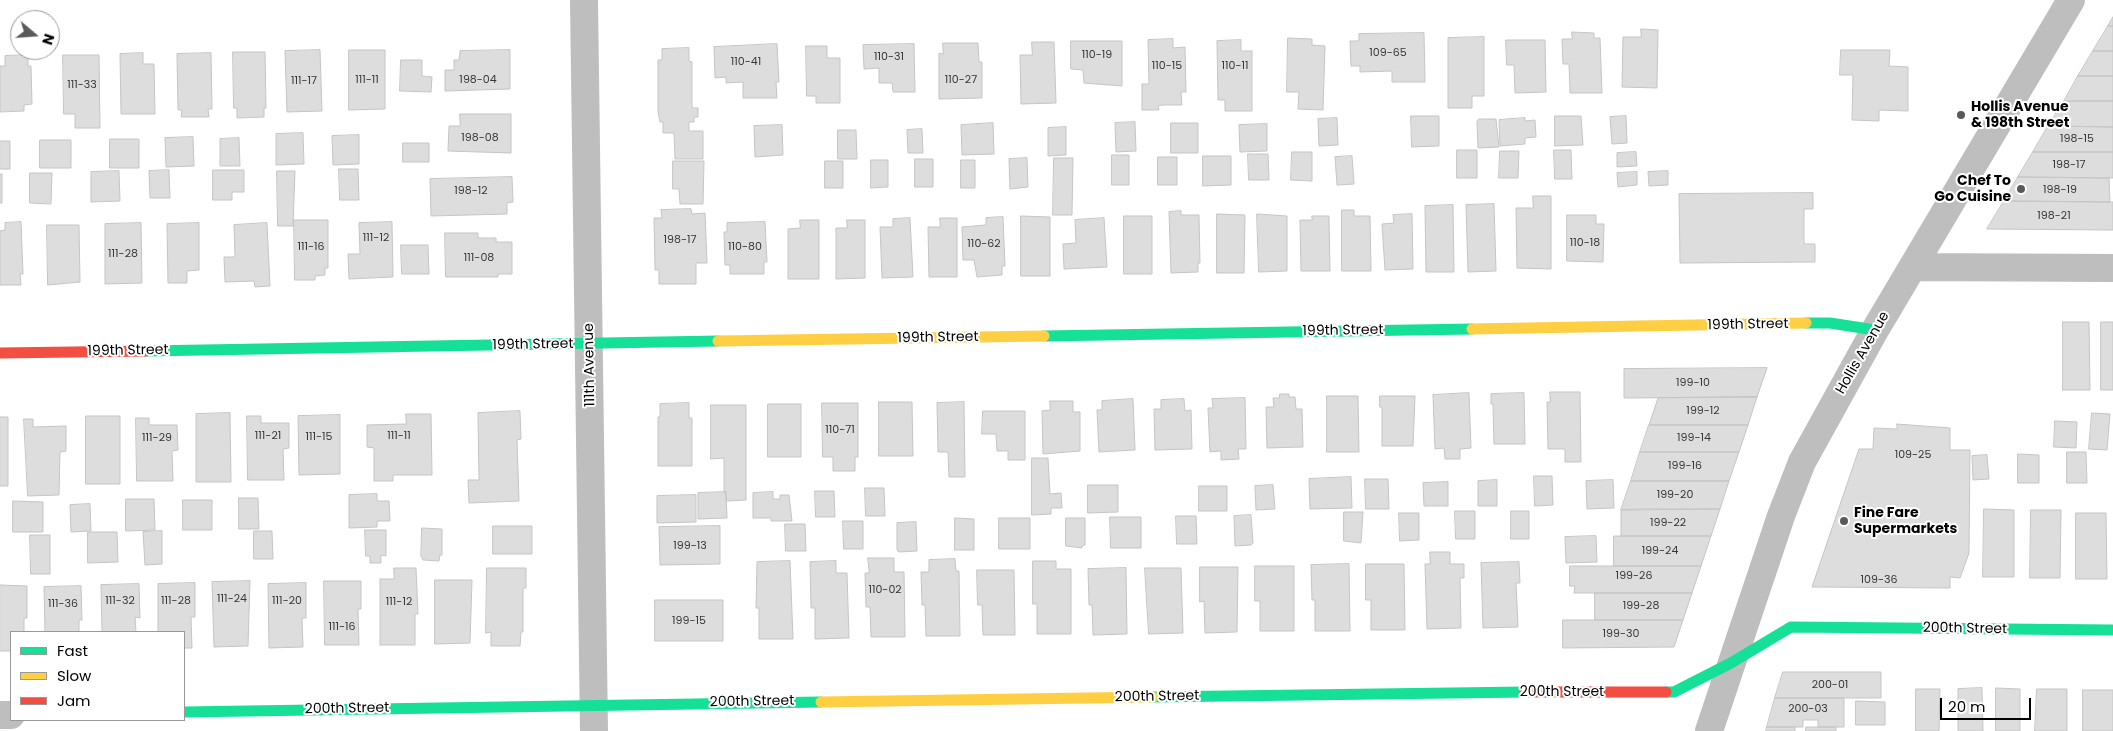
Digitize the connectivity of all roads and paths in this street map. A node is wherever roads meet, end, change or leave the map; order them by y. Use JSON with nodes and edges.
{"nodes":[{"id":1,"x":584,"y":0,"type":"edge"},
{"id":2,"x":2071,"y":0,"type":"edge"},
{"id":3,"x":1913,"y":267,"type":"junction"},
{"id":4,"x":2113,"y":268,"type":"edge"},
{"id":5,"x":1875,"y":330,"type":"junction"},
{"id":6,"x":589,"y":344,"type":"junction"},
{"id":7,"x":0,"y":353,"type":"edge"},
{"id":8,"x":2113,"y":630,"type":"edge"},
{"id":9,"x":1731,"y":663,"type":"junction"},
{"id":10,"x":185,"y":712,"type":"edge"},
{"id":11,"x":594,"y":718,"type":"edge"},
{"id":12,"x":1709,"y":731,"type":"edge"}],
"edges":[{"from":1,"to":6,"type":"street","name":"111th Avenue"},
{"from":2,"to":3,"type":"street","name":"Hollis Avenue"},
{"from":3,"to":4,"type":"street"},
{"from":3,"to":5,"type":"street","name":"Hollis Avenue"},
{"from":5,"to":6,"type":"street","name":"199th Street"},
{"from":5,"to":9,"type":"street","name":"Hollis Avenue"},
{"from":6,"to":7,"type":"street","name":"199th Street"},
{"from":6,"to":11,"type":"street","name":"111th Avenue"},
{"from":8,"to":9,"type":"street","name":"200th Street"},
{"from":9,"to":11,"type":"street","name":"200th Street"},
{"from":9,"to":12,"type":"street","name":"Hollis Avenue"},
{"from":10,"to":11,"type":"street","name":"200th Street"}]}
